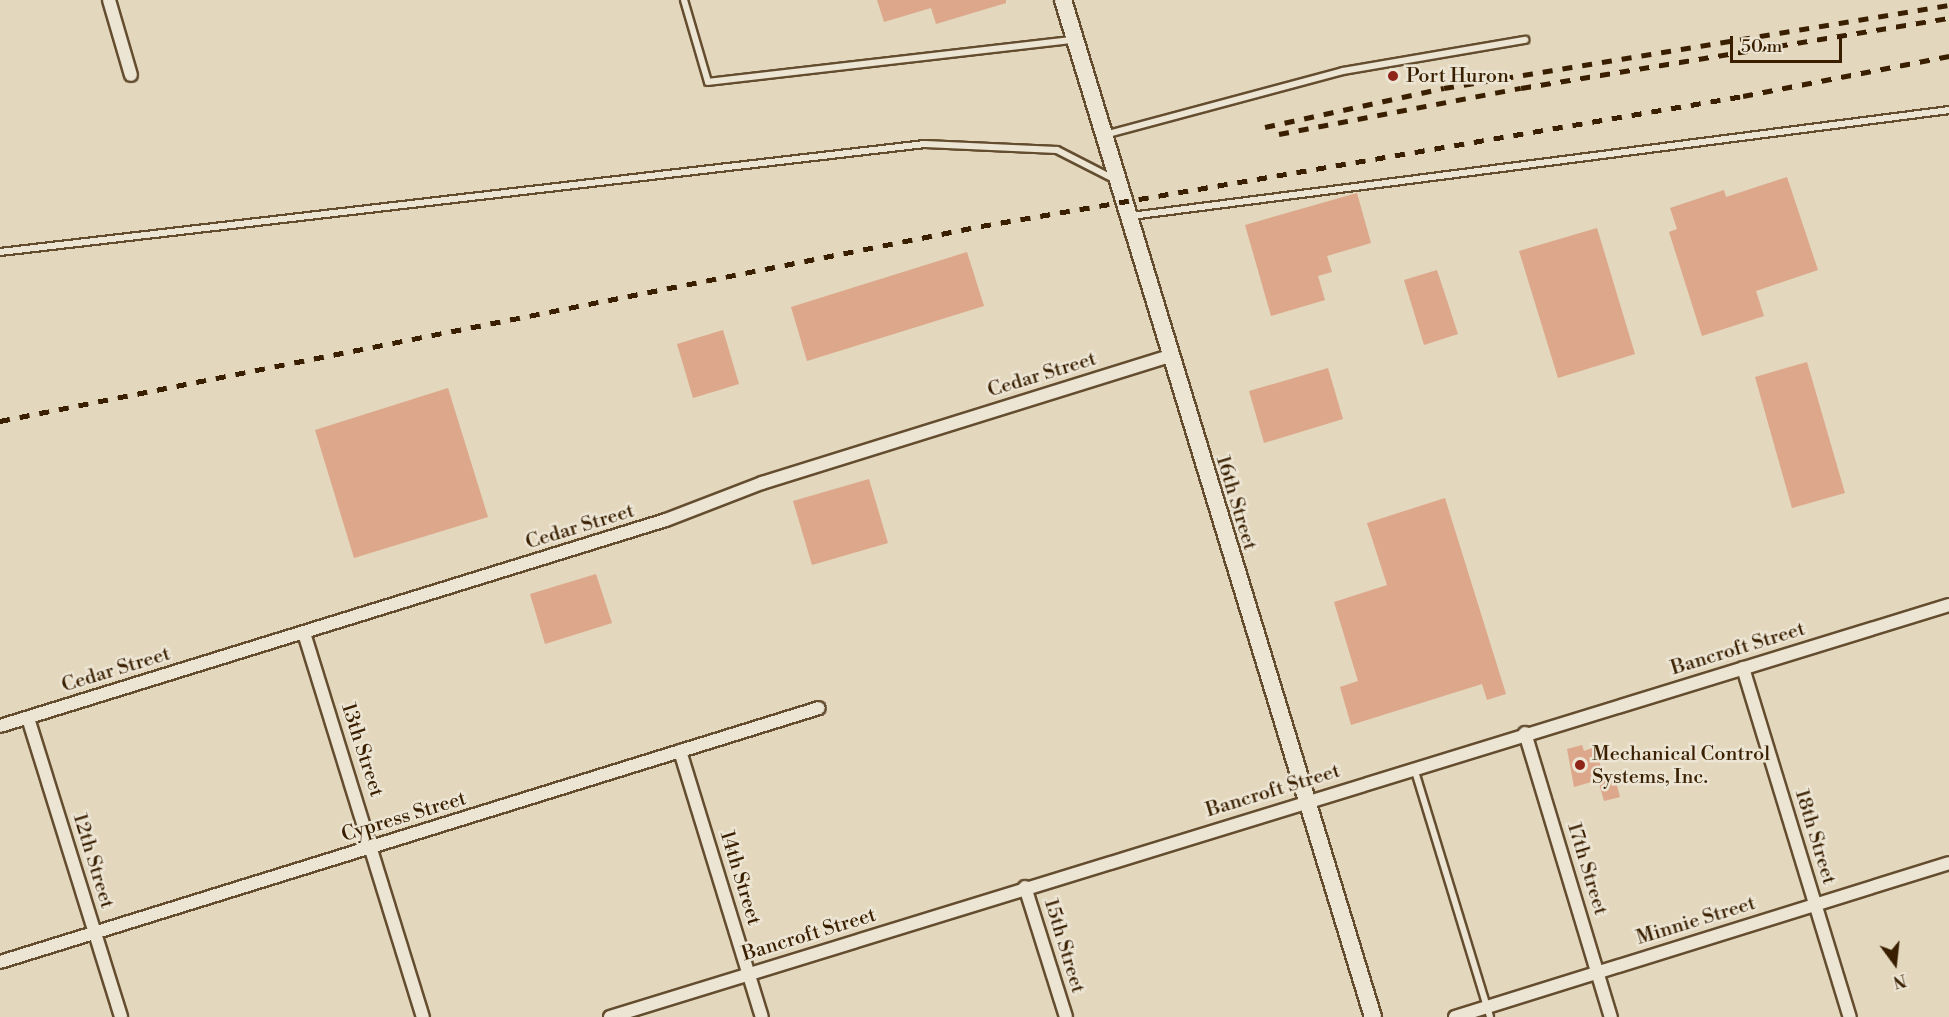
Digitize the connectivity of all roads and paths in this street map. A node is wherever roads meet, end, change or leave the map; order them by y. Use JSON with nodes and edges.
{"nodes":[{"id":1,"x":109,"y":0,"type":"edge"},
{"id":2,"x":684,"y":0,"type":"edge"},
{"id":3,"x":1063,"y":0,"type":"edge"},
{"id":4,"x":1076,"y":40,"type":"junction"},
{"id":5,"x":1525,"y":40,"type":"dead end"},
{"id":6,"x":131,"y":75,"type":"dead end"},
{"id":7,"x":1949,"y":111,"type":"edge"},
{"id":8,"x":1104,"y":135,"type":"junction"},
{"id":9,"x":1117,"y":181,"type":"junction"},
{"id":10,"x":1127,"y":217,"type":"junction"},
{"id":11,"x":0,"y":252,"type":"edge"},
{"id":12,"x":1169,"y":356,"type":"junction"},
{"id":13,"x":1949,"y":605,"type":"edge"},
{"id":14,"x":304,"y":633,"type":"junction"},
{"id":15,"x":1743,"y":668,"type":"junction"},
{"id":16,"x":819,"y":708,"type":"dead end"},
{"id":17,"x":28,"y":718,"type":"junction"},
{"id":18,"x":0,"y":726,"type":"edge"},
{"id":19,"x":1525,"y":733,"type":"junction"},
{"id":20,"x":680,"y":751,"type":"junction"},
{"id":21,"x":1413,"y":768,"type":"junction"},
{"id":22,"x":1306,"y":801,"type":"junction"},
{"id":23,"x":372,"y":848,"type":"junction"},
{"id":24,"x":1949,"y":863,"type":"edge"},
{"id":25,"x":1025,"y":887,"type":"junction"},
{"id":26,"x":1815,"y":904,"type":"junction"},
{"id":27,"x":95,"y":933,"type":"junction"},
{"id":28,"x":0,"y":962,"type":"edge"},
{"id":29,"x":1598,"y":973,"type":"junction"},
{"id":30,"x":748,"y":974,"type":"junction"},
{"id":31,"x":1489,"y":1012,"type":"edge"},
{"id":32,"x":121,"y":1017,"type":"edge"},
{"id":33,"x":423,"y":1017,"type":"edge"},
{"id":34,"x":610,"y":1017,"type":"edge"},
{"id":35,"x":762,"y":1017,"type":"edge"},
{"id":36,"x":1066,"y":1017,"type":"edge"},
{"id":37,"x":1373,"y":1017,"type":"edge"},
{"id":38,"x":1455,"y":1017,"type":"edge"},
{"id":39,"x":1611,"y":1017,"type":"edge"},
{"id":40,"x":1850,"y":1017,"type":"edge"}],
"edges":[{"from":1,"to":6,"type":"street"},
{"from":2,"to":4,"type":"lane"},
{"from":3,"to":4,"type":"street","name":"16th Street"},
{"from":4,"to":8,"type":"street","name":"16th Street"},
{"from":5,"to":8,"type":"lane"},
{"from":7,"to":10,"type":"lane"},
{"from":8,"to":9,"type":"street","name":"16th Street"},
{"from":9,"to":10,"type":"street","name":"16th Street"},
{"from":9,"to":11,"type":"lane"},
{"from":10,"to":12,"type":"street","name":"16th Street"},
{"from":12,"to":14,"type":"street","name":"Cedar Street"},
{"from":12,"to":22,"type":"street","name":"16th Street"},
{"from":13,"to":15,"type":"street","name":"Bancroft Street"},
{"from":14,"to":17,"type":"street","name":"Cedar Street"},
{"from":14,"to":23,"type":"street","name":"13th Street"},
{"from":15,"to":19,"type":"street","name":"Bancroft Street"},
{"from":15,"to":26,"type":"street","name":"18th Street"},
{"from":16,"to":20,"type":"street","name":"Cypress Street"},
{"from":17,"to":18,"type":"street","name":"Cedar Street"},
{"from":17,"to":27,"type":"street","name":"12th Street"},
{"from":19,"to":21,"type":"street","name":"Bancroft Street"},
{"from":19,"to":29,"type":"street","name":"17th Street"},
{"from":20,"to":23,"type":"street","name":"Cypress Street"},
{"from":20,"to":30,"type":"street","name":"14th Street"},
{"from":21,"to":22,"type":"street","name":"Bancroft Street"},
{"from":21,"to":31,"type":"lane"},
{"from":22,"to":25,"type":"street","name":"Bancroft Street"},
{"from":22,"to":37,"type":"street","name":"16th Street"},
{"from":23,"to":27,"type":"street","name":"Cypress Street"},
{"from":23,"to":33,"type":"street","name":"13th Street"},
{"from":24,"to":26,"type":"street","name":"Minnie Street"},
{"from":25,"to":30,"type":"street","name":"Bancroft Street"},
{"from":25,"to":36,"type":"street","name":"15th Street"},
{"from":26,"to":29,"type":"street","name":"Minnie Street"},
{"from":26,"to":40,"type":"street","name":"18th Street"},
{"from":27,"to":28,"type":"street","name":"Cypress Street"},
{"from":27,"to":32,"type":"street","name":"12th Street"},
{"from":29,"to":31,"type":"street","name":"Minnie Street"},
{"from":29,"to":39,"type":"street","name":"17th Street"},
{"from":30,"to":34,"type":"street","name":"Bancroft Street"},
{"from":30,"to":35,"type":"street","name":"14th Street"},
{"from":31,"to":38,"type":"street","name":"Minnie Street"}]}
